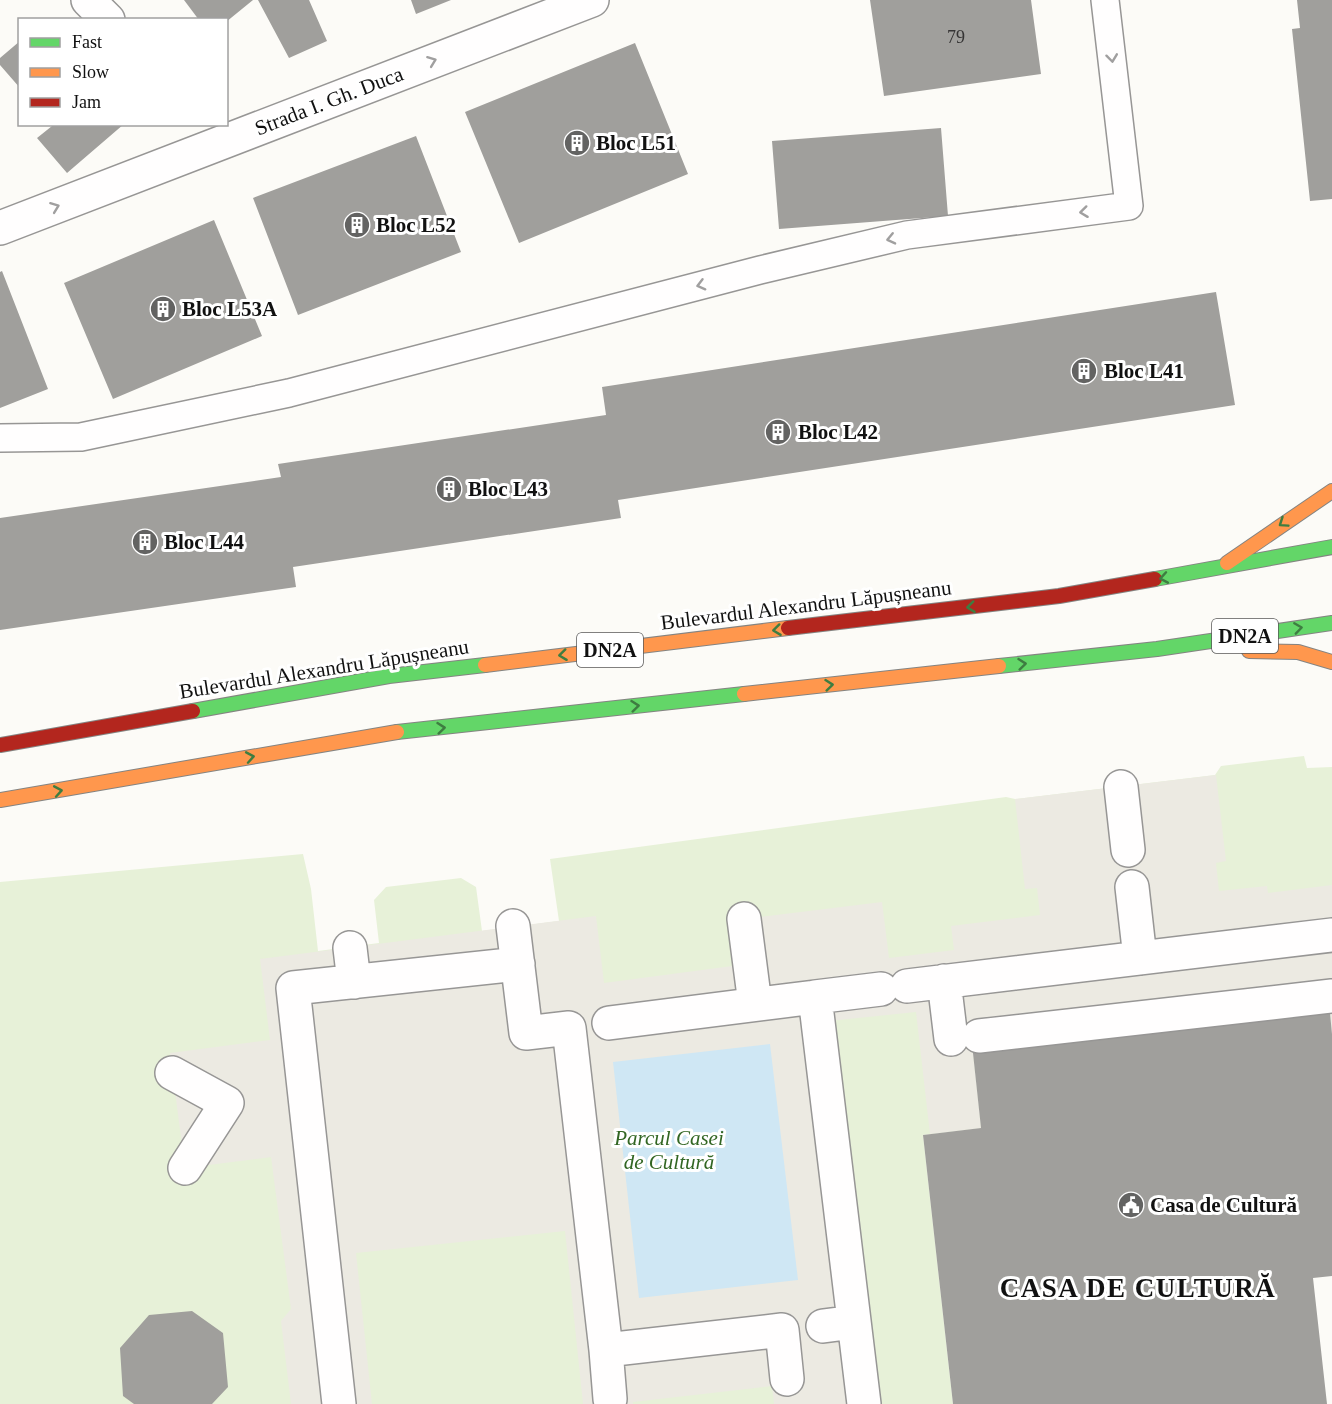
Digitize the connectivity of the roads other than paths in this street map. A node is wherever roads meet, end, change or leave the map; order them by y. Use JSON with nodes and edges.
{"nodes":[{"id":1,"x":88,"y":0,"type":"edge"},
{"id":2,"x":592,"y":0,"type":"edge"},
{"id":3,"x":1105,"y":0,"type":"edge"},
{"id":4,"x":106,"y":18,"type":"edge"},
{"id":5,"x":222,"y":132,"type":"edge"},
{"id":6,"x":0,"y":228,"type":"edge"},
{"id":7,"x":0,"y":438,"type":"edge"},
{"id":8,"x":1332,"y":491,"type":"edge"},
{"id":9,"x":1332,"y":547,"type":"edge"},
{"id":10,"x":1221,"y":567,"type":"junction"},
{"id":11,"x":1332,"y":623,"type":"edge"},
{"id":12,"x":1157,"y":649,"type":"junction"},
{"id":13,"x":1332,"y":662,"type":"edge"},
{"id":14,"x":0,"y":745,"type":"edge"},
{"id":15,"x":1121,"y":786,"type":"dead end"},
{"id":16,"x":0,"y":800,"type":"edge"},
{"id":17,"x":1128,"y":850,"type":"dead end"},
{"id":18,"x":1132,"y":887,"type":"dead end"},
{"id":19,"x":744,"y":919,"type":"dead end"},
{"id":20,"x":513,"y":926,"type":"dead end"},
{"id":21,"x":1332,"y":935,"type":"edge"},
{"id":22,"x":350,"y":948,"type":"dead end"},
{"id":23,"x":1140,"y":958,"type":"junction"},
{"id":24,"x":518,"y":964,"type":"junction"},
{"id":25,"x":944,"y":981,"type":"junction"},
{"id":26,"x":354,"y":982,"type":"junction"},
{"id":27,"x":1332,"y":996,"type":"edge"},
{"id":28,"x":814,"y":997,"type":"junction"},
{"id":29,"x":754,"y":1005,"type":"junction"},
{"id":30,"x":609,"y":1023,"type":"dead end"},
{"id":31,"x":172,"y":1073,"type":"dead end"},
{"id":32,"x":264,"y":1098,"type":"junction"},
{"id":33,"x":185,"y":1168,"type":"dead end"},
{"id":34,"x":606,"y":1350,"type":"junction"},
{"id":35,"x":787,"y":1379,"type":"dead end"},
{"id":36,"x":610,"y":1399,"type":"dead end"},
{"id":37,"x":339,"y":1404,"type":"edge"},
{"id":38,"x":864,"y":1404,"type":"edge"}],
"edges":[{"from":1,"to":4,"type":"street"},
{"from":5,"to":2,"type":"street","name":"Strada I. Gh. Duca","one_way":true},
{"from":3,"to":7,"type":"lane","one_way":true},
{"from":6,"to":5,"type":"street","name":"Strada I. Gh. Duca","one_way":true},
{"from":8,"to":10,"type":"main road","one_way":true},
{"from":9,"to":10,"type":"main road","name":"Bulevardul Alexandru Lăpușneanu","number":"DN2A"},
{"from":10,"to":14,"type":"main road","name":"Bulevardul Alexandru Lăpușneanu","number":"DN2A","one_way":true},
{"from":12,"to":11,"type":"main road","number":"DN2A","one_way":true},
{"from":12,"to":13,"type":"main road"},
{"from":16,"to":12,"type":"main road","number":"DN2A","one_way":true},
{"from":15,"to":17,"type":"street"},
{"from":18,"to":23,"type":"street"},
{"from":19,"to":29,"type":"street"},
{"from":20,"to":24,"type":"street"},
{"from":21,"to":23,"type":"street"},
{"from":22,"to":26,"type":"street"},
{"from":23,"to":25,"type":"street"},
{"from":24,"to":26,"type":"street"},
{"from":24,"to":34,"type":"street"},
{"from":25,"to":27,"type":"street"},
{"from":25,"to":28,"type":"street"},
{"from":26,"to":32,"type":"street"},
{"from":28,"to":29,"type":"street"},
{"from":28,"to":38,"type":"street"},
{"from":29,"to":30,"type":"street"},
{"from":31,"to":32,"type":"street"},
{"from":32,"to":33,"type":"street"},
{"from":32,"to":37,"type":"street"},
{"from":34,"to":35,"type":"street"},
{"from":34,"to":36,"type":"street"}]}
